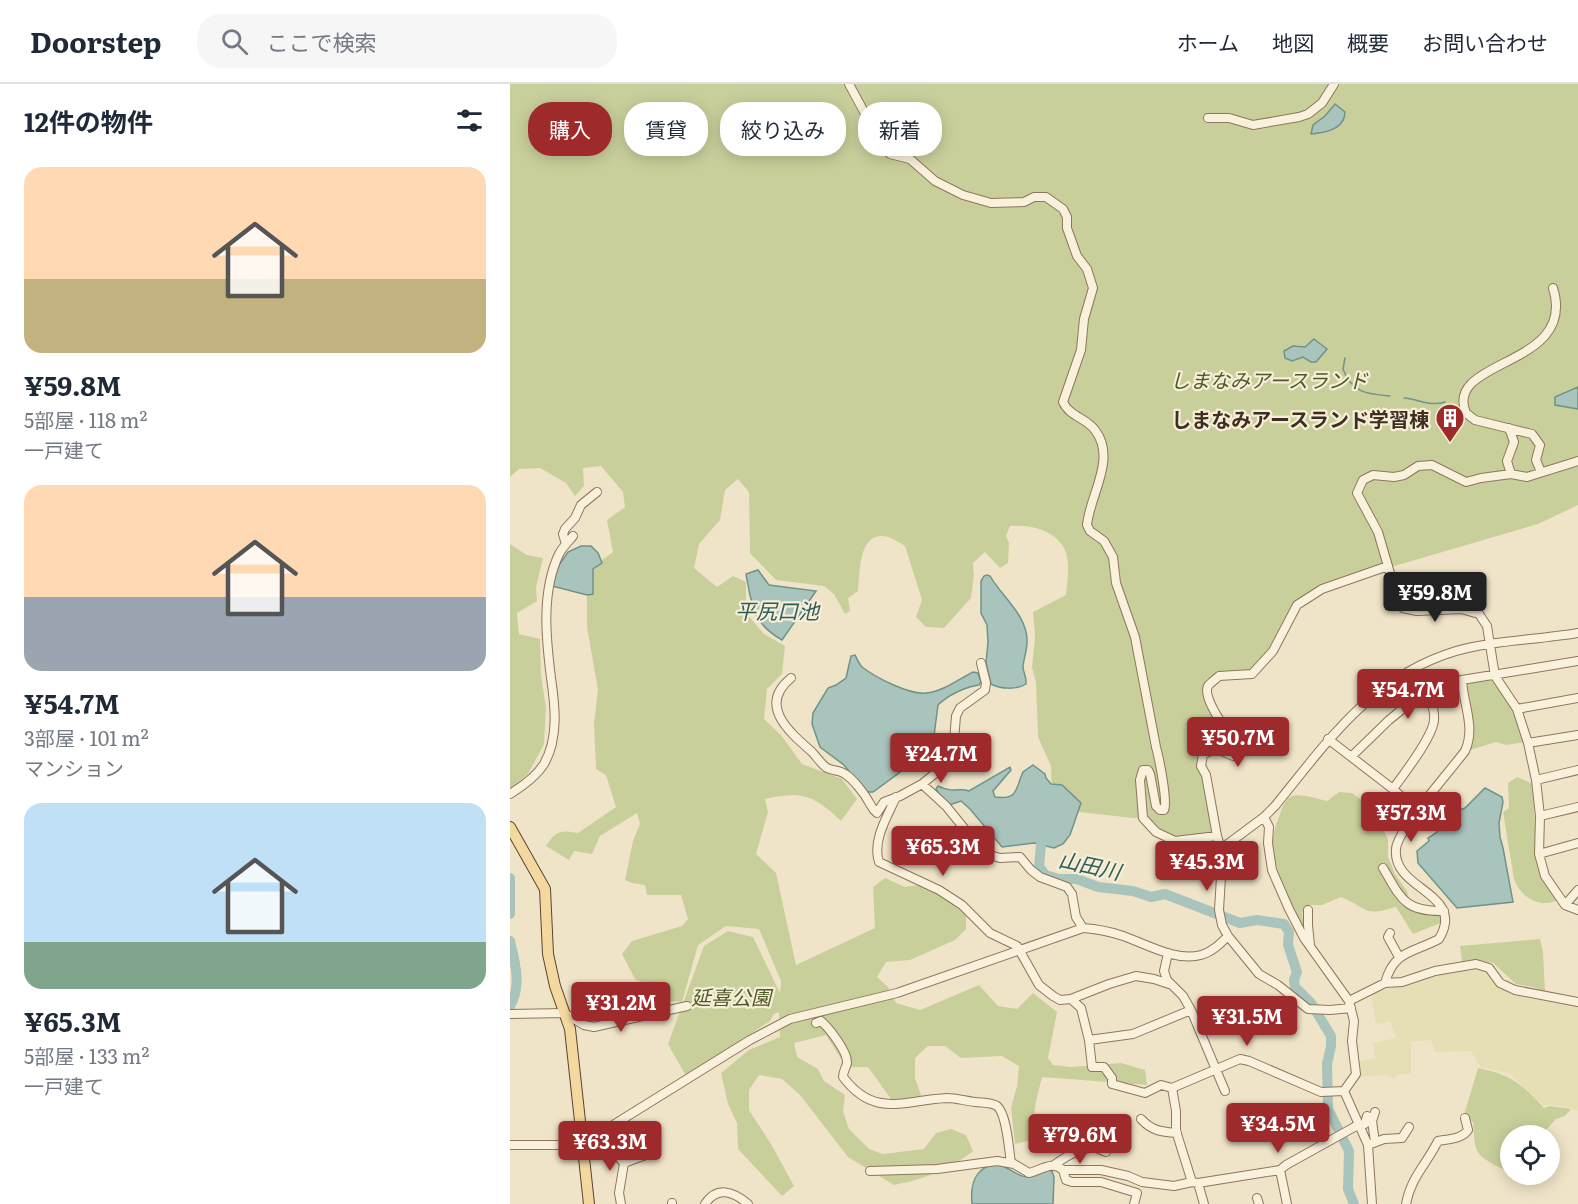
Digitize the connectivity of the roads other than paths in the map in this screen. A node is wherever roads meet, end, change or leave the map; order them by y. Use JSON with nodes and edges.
{"nodes":[{"id":1,"x":849,"y":84,"type":"edge"},
{"id":2,"x":1334,"y":84,"type":"edge"},
{"id":3,"x":1208,"y":118,"type":"dead end"},
{"id":4,"x":1553,"y":288,"type":"dead end"},
{"id":5,"x":1509,"y":428,"type":"junction"},
{"id":6,"x":1578,"y":461,"type":"edge"},
{"id":7,"x":1545,"y":470,"type":"junction"},
{"id":8,"x":1511,"y":474,"type":"junction"},
{"id":9,"x":597,"y":492,"type":"dead end"},
{"id":10,"x":573,"y":536,"type":"dead end"},
{"id":11,"x":566,"y":544,"type":"junction"},
{"id":12,"x":1388,"y":566,"type":"junction"},
{"id":13,"x":1578,"y":633,"type":"edge"},
{"id":14,"x":1491,"y":644,"type":"junction"},
{"id":15,"x":1578,"y":661,"type":"edge"},
{"id":16,"x":981,"y":663,"type":"dead end"},
{"id":17,"x":1495,"y":676,"type":"junction"},
{"id":18,"x":791,"y":678,"type":"dead end"},
{"id":19,"x":1462,"y":680,"type":"junction"},
{"id":20,"x":1429,"y":692,"type":"junction"},
{"id":21,"x":1578,"y":698,"type":"edge"},
{"id":22,"x":1517,"y":710,"type":"junction"},
{"id":23,"x":1578,"y":735,"type":"edge"},
{"id":24,"x":1328,"y":739,"type":"junction"},
{"id":25,"x":1528,"y":744,"type":"junction"},
{"id":26,"x":1352,"y":756,"type":"junction"},
{"id":27,"x":1578,"y":770,"type":"edge"},
{"id":28,"x":1536,"y":780,"type":"junction"},
{"id":29,"x":922,"y":784,"type":"junction"},
{"id":30,"x":1393,"y":789,"type":"junction"},
{"id":31,"x":510,"y":794,"type":"edge"},
{"id":32,"x":896,"y":797,"type":"junction"},
{"id":33,"x":1578,"y":807,"type":"edge"},
{"id":34,"x":1418,"y":812,"type":"junction"},
{"id":35,"x":1540,"y":816,"type":"junction"},
{"id":36,"x":1264,"y":817,"type":"junction"},
{"id":37,"x":510,"y":827,"type":"edge"},
{"id":38,"x":1217,"y":836,"type":"junction"},
{"id":39,"x":1578,"y":843,"type":"edge"},
{"id":40,"x":1221,"y":849,"type":"junction"},
{"id":41,"x":1539,"y":854,"type":"junction"},
{"id":42,"x":1383,"y":868,"type":"dead end"},
{"id":43,"x":1578,"y":890,"type":"edge"},
{"id":44,"x":1565,"y":905,"type":"junction"},
{"id":45,"x":1308,"y":910,"type":"dead end"},
{"id":46,"x":1444,"y":910,"type":"junction"},
{"id":47,"x":1578,"y":910,"type":"edge"},
{"id":48,"x":1083,"y":928,"type":"junction"},
{"id":49,"x":1390,"y":933,"type":"dead end"},
{"id":50,"x":1228,"y":936,"type":"junction"},
{"id":51,"x":1310,"y":946,"type":"junction"},
{"id":52,"x":1019,"y":950,"type":"junction"},
{"id":53,"x":1168,"y":953,"type":"junction"},
{"id":54,"x":1399,"y":957,"type":"junction"},
{"id":55,"x":1385,"y":983,"type":"junction"},
{"id":56,"x":1169,"y":984,"type":"junction"},
{"id":57,"x":1071,"y":999,"type":"junction"},
{"id":58,"x":1578,"y":1002,"type":"edge"},
{"id":59,"x":1350,"y":1004,"type":"junction"},
{"id":60,"x":687,"y":1006,"type":"dead end"},
{"id":61,"x":1191,"y":1010,"type":"junction"},
{"id":62,"x":564,"y":1013,"type":"junction"},
{"id":63,"x":510,"y":1014,"type":"edge"},
{"id":64,"x":816,"y":1023,"type":"dead end"},
{"id":65,"x":1089,"y":1040,"type":"junction"},
{"id":66,"x":1216,"y":1069,"type":"junction"},
{"id":67,"x":1172,"y":1088,"type":"junction"},
{"id":68,"x":1344,"y":1091,"type":"junction"},
{"id":69,"x":1225,"y":1092,"type":"dead end"},
{"id":70,"x":1376,"y":1112,"type":"dead end"},
{"id":71,"x":1366,"y":1116,"type":"dead end"},
{"id":72,"x":1141,"y":1119,"type":"dead end"},
{"id":73,"x":1465,"y":1119,"type":"dead end"},
{"id":74,"x":1359,"y":1126,"type":"junction"},
{"id":75,"x":1410,"y":1127,"type":"dead end"},
{"id":76,"x":1177,"y":1133,"type":"junction"},
{"id":77,"x":598,"y":1135,"type":"junction"},
{"id":78,"x":1371,"y":1143,"type":"junction"},
{"id":79,"x":510,"y":1145,"type":"edge"},
{"id":80,"x":581,"y":1145,"type":"junction"},
{"id":81,"x":1106,"y":1152,"type":"dead end"},
{"id":82,"x":651,"y":1153,"type":"dead end"},
{"id":83,"x":624,"y":1163,"type":"junction"},
{"id":84,"x":1011,"y":1163,"type":"junction"},
{"id":85,"x":1054,"y":1165,"type":"junction"},
{"id":86,"x":1063,"y":1170,"type":"junction"},
{"id":87,"x":1280,"y":1170,"type":"junction"},
{"id":88,"x":870,"y":1171,"type":"dead end"},
{"id":89,"x":1165,"y":1180,"type":"dead end"},
{"id":90,"x":1195,"y":1183,"type":"junction"},
{"id":91,"x":1180,"y":1185,"type":"junction"},
{"id":92,"x":589,"y":1204,"type":"edge"},
{"id":93,"x":621,"y":1204,"type":"edge"},
{"id":94,"x":705,"y":1204,"type":"edge"},
{"id":95,"x":748,"y":1204,"type":"edge"},
{"id":96,"x":1134,"y":1204,"type":"edge"},
{"id":97,"x":1204,"y":1204,"type":"edge"},
{"id":98,"x":1287,"y":1204,"type":"edge"},
{"id":99,"x":1372,"y":1204,"type":"edge"},
{"id":100,"x":1406,"y":1204,"type":"edge"}],
"edges":[{"from":1,"to":38,"type":"street"},
{"from":2,"to":3,"type":"street"},
{"from":4,"to":5,"type":"street"},
{"from":5,"to":7,"type":"street"},
{"from":5,"to":8,"type":"street"},
{"from":6,"to":7,"type":"street"},
{"from":7,"to":8,"type":"street"},
{"from":8,"to":12,"type":"street"},
{"from":9,"to":11,"type":"street"},
{"from":10,"to":11,"type":"street"},
{"from":11,"to":31,"type":"street"},
{"from":12,"to":14,"type":"street"},
{"from":12,"to":38,"type":"street"},
{"from":13,"to":14,"type":"street"},
{"from":14,"to":17,"type":"street"},
{"from":14,"to":24,"type":"street"},
{"from":15,"to":17,"type":"street"},
{"from":16,"to":29,"type":"street"},
{"from":17,"to":19,"type":"street"},
{"from":17,"to":22,"type":"street"},
{"from":18,"to":32,"type":"street"},
{"from":19,"to":20,"type":"street"},
{"from":19,"to":34,"type":"street"},
{"from":20,"to":26,"type":"street"},
{"from":20,"to":30,"type":"street"},
{"from":21,"to":22,"type":"street"},
{"from":22,"to":25,"type":"street"},
{"from":23,"to":25,"type":"street"},
{"from":24,"to":26,"type":"street"},
{"from":24,"to":36,"type":"street"},
{"from":25,"to":28,"type":"street"},
{"from":26,"to":30,"type":"street"},
{"from":27,"to":28,"type":"street"},
{"from":28,"to":35,"type":"street"},
{"from":29,"to":32,"type":"street"},
{"from":29,"to":48,"type":"street"},
{"from":30,"to":34,"type":"street"},
{"from":32,"to":52,"type":"street"},
{"from":33,"to":35,"type":"street"},
{"from":34,"to":46,"type":"street"},
{"from":35,"to":41,"type":"street"},
{"from":36,"to":40,"type":"street"},
{"from":36,"to":51,"type":"street"},
{"from":37,"to":62,"type":"main road"},
{"from":38,"to":40,"type":"street"},
{"from":39,"to":41,"type":"street"},
{"from":40,"to":50,"type":"street"},
{"from":41,"to":44,"type":"street"},
{"from":42,"to":46,"type":"street"},
{"from":43,"to":44,"type":"street"},
{"from":44,"to":47,"type":"street"},
{"from":45,"to":51,"type":"street"},
{"from":46,"to":54,"type":"street"},
{"from":48,"to":52,"type":"street"},
{"from":48,"to":53,"type":"street"},
{"from":49,"to":54,"type":"street"},
{"from":50,"to":53,"type":"street"},
{"from":50,"to":59,"type":"street"},
{"from":51,"to":59,"type":"street"},
{"from":52,"to":57,"type":"street"},
{"from":52,"to":77,"type":"street"},
{"from":53,"to":56,"type":"street"},
{"from":54,"to":55,"type":"street"},
{"from":55,"to":58,"type":"street"},
{"from":55,"to":59,"type":"street"},
{"from":56,"to":57,"type":"street"},
{"from":56,"to":61,"type":"street"},
{"from":57,"to":65,"type":"street"},
{"from":59,"to":68,"type":"street"},
{"from":60,"to":62,"type":"street"},
{"from":61,"to":65,"type":"street"},
{"from":61,"to":66,"type":"street"},
{"from":62,"to":63,"type":"street"},
{"from":62,"to":80,"type":"main road"},
{"from":64,"to":84,"type":"street"},
{"from":65,"to":67,"type":"street"},
{"from":66,"to":67,"type":"street"},
{"from":66,"to":68,"type":"street"},
{"from":66,"to":69,"type":"street"},
{"from":67,"to":76,"type":"street"},
{"from":68,"to":74,"type":"street"},
{"from":70,"to":78,"type":"street"},
{"from":71,"to":74,"type":"street"},
{"from":72,"to":76,"type":"street"},
{"from":73,"to":100,"type":"street"},
{"from":74,"to":78,"type":"street"},
{"from":74,"to":87,"type":"street"},
{"from":75,"to":78,"type":"street"},
{"from":76,"to":90,"type":"street"},
{"from":77,"to":80,"type":"street"},
{"from":77,"to":83,"type":"street"},
{"from":78,"to":99,"type":"street"},
{"from":79,"to":80,"type":"street"},
{"from":80,"to":92,"type":"main road"},
{"from":81,"to":85,"type":"street"},
{"from":82,"to":83,"type":"street"},
{"from":83,"to":93,"type":"street"},
{"from":84,"to":85,"type":"street"},
{"from":84,"to":88,"type":"street"},
{"from":85,"to":86,"type":"street"},
{"from":86,"to":91,"type":"street"},
{"from":86,"to":96,"type":"street"},
{"from":87,"to":90,"type":"street"},
{"from":87,"to":98,"type":"street"},
{"from":89,"to":91,"type":"street"},
{"from":90,"to":91,"type":"street"},
{"from":90,"to":97,"type":"street"},
{"from":94,"to":95,"type":"street"}]}
